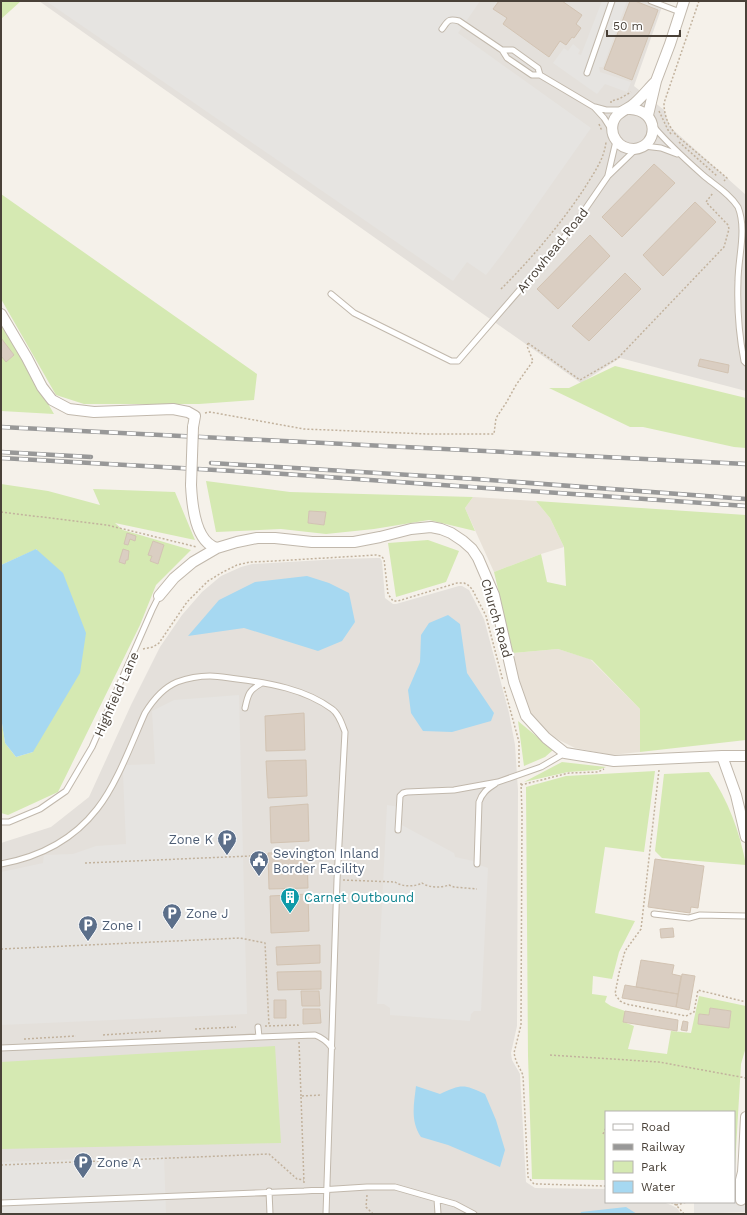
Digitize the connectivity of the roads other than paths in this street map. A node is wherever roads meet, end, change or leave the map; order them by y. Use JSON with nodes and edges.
{"nodes":[{"id":1,"x":612,"y":1,"type":"edge"},
{"id":2,"x":651,"y":1,"type":"edge"},
{"id":3,"x":684,"y":1,"type":"edge"},
{"id":4,"x":680,"y":12,"type":"junction"},
{"id":5,"x":442,"y":29,"type":"dead end"},
{"id":6,"x":502,"y":50,"type":"junction"},
{"id":7,"x":587,"y":73,"type":"dead end"},
{"id":8,"x":540,"y":75,"type":"junction"},
{"id":9,"x":656,"y":81,"type":"junction"},
{"id":10,"x":594,"y":107,"type":"junction"},
{"id":11,"x":626,"y":109,"type":"junction"},
{"id":12,"x":650,"y":120,"type":"junction"},
{"id":13,"x":609,"y":136,"type":"junction"},
{"id":14,"x":640,"y":147,"type":"junction"},
{"id":15,"x":680,"y":155,"type":"junction"},
{"id":16,"x":608,"y":176,"type":"junction"},
{"id":17,"x":745,"y":249,"type":"edge"},
{"id":18,"x":331,"y":294,"type":"dead end"},
{"id":19,"x":1,"y":314,"type":"edge"},
{"id":20,"x":746,"y":363,"type":"edge"},
{"id":21,"x":213,"y":550,"type":"junction"},
{"id":22,"x":159,"y":596,"type":"joint"},
{"id":23,"x":263,"y":683,"type":"junction"},
{"id":24,"x":245,"y":708,"type":"dead end"},
{"id":25,"x":565,"y":753,"type":"junction"},
{"id":26,"x":722,"y":756,"type":"junction"},
{"id":27,"x":746,"y":756,"type":"edge"},
{"id":28,"x":498,"y":782,"type":"junction"},
{"id":29,"x":1,"y":822,"type":"edge"},
{"id":30,"x":398,"y":830,"type":"dead end"},
{"id":31,"x":746,"y":837,"type":"edge"},
{"id":32,"x":1,"y":864,"type":"edge"},
{"id":33,"x":477,"y":864,"type":"dead end"},
{"id":34,"x":654,"y":914,"type":"dead end"},
{"id":35,"x":746,"y":916,"type":"edge"},
{"id":36,"x":258,"y":1027,"type":"road end"},
{"id":37,"x":259,"y":1036,"type":"junction"},
{"id":38,"x":1,"y":1048,"type":"edge"},
{"id":39,"x":332,"y":1048,"type":"junction"},
{"id":40,"x":746,"y":1117,"type":"edge"},
{"id":41,"x":327,"y":1190,"type":"junction"},
{"id":42,"x":269,"y":1192,"type":"junction"},
{"id":43,"x":437,"y":1199,"type":"junction"},
{"id":44,"x":740,"y":1200,"type":"dead end"},
{"id":45,"x":1,"y":1203,"type":"edge"},
{"id":46,"x":270,"y":1214,"type":"edge"},
{"id":47,"x":326,"y":1214,"type":"edge"},
{"id":48,"x":438,"y":1214,"type":"edge"},
{"id":49,"x":474,"y":1214,"type":"edge"}],
"edges":[{"from":1,"to":7,"type":"lane"},
{"from":2,"to":4,"type":"lane"},
{"from":3,"to":4,"type":"street"},
{"from":4,"to":9,"type":"street"},
{"from":5,"to":6,"type":"lane"},
{"from":6,"to":8,"type":"lane"},
{"from":6,"to":8,"type":"lane"},
{"from":8,"to":10,"type":"lane"},
{"from":9,"to":11,"type":"street"},
{"from":9,"to":12,"type":"street"},
{"from":10,"to":11,"type":"lane"},
{"from":10,"to":13,"type":"lane"},
{"from":11,"to":12,"type":"street"},
{"from":11,"to":13,"type":"street"},
{"from":12,"to":14,"type":"street"},
{"from":12,"to":15,"type":"lane"},
{"from":13,"to":14,"type":"street"},
{"from":13,"to":16,"type":"lane","name":"Arrowhead Road"},
{"from":14,"to":15,"type":"lane"},
{"from":14,"to":16,"type":"lane","name":"Arrowhead Road"},
{"from":15,"to":17,"type":"lane"},
{"from":16,"to":18,"type":"lane","name":"Arrowhead Road"},
{"from":17,"to":20,"type":"lane"},
{"from":19,"to":21,"type":"street","bridge":true},
{"from":21,"to":22,"type":"street","name":"Highfield Lane"},
{"from":21,"to":25,"type":"street","name":"Church Road"},
{"from":22,"to":29,"type":"lane","name":"Highfield Lane"},
{"from":23,"to":24,"type":"lane"},
{"from":23,"to":32,"type":"lane"},
{"from":23,"to":39,"type":"lane"},
{"from":25,"to":26,"type":"street","name":"Church Road"},
{"from":25,"to":28,"type":"lane"},
{"from":26,"to":27,"type":"street","name":"Church Road"},
{"from":26,"to":31,"type":"street"},
{"from":28,"to":30,"type":"lane"},
{"from":28,"to":33,"type":"lane"},
{"from":34,"to":35,"type":"lane"},
{"from":36,"to":37,"type":"lane"},
{"from":37,"to":38,"type":"lane"},
{"from":37,"to":39,"type":"lane"},
{"from":39,"to":41,"type":"lane"},
{"from":40,"to":44,"type":"street"},
{"from":41,"to":42,"type":"lane"},
{"from":41,"to":43,"type":"lane"},
{"from":41,"to":47,"type":"lane"},
{"from":42,"to":45,"type":"lane"},
{"from":42,"to":46,"type":"lane"},
{"from":43,"to":48,"type":"lane"},
{"from":43,"to":49,"type":"lane"}]}
